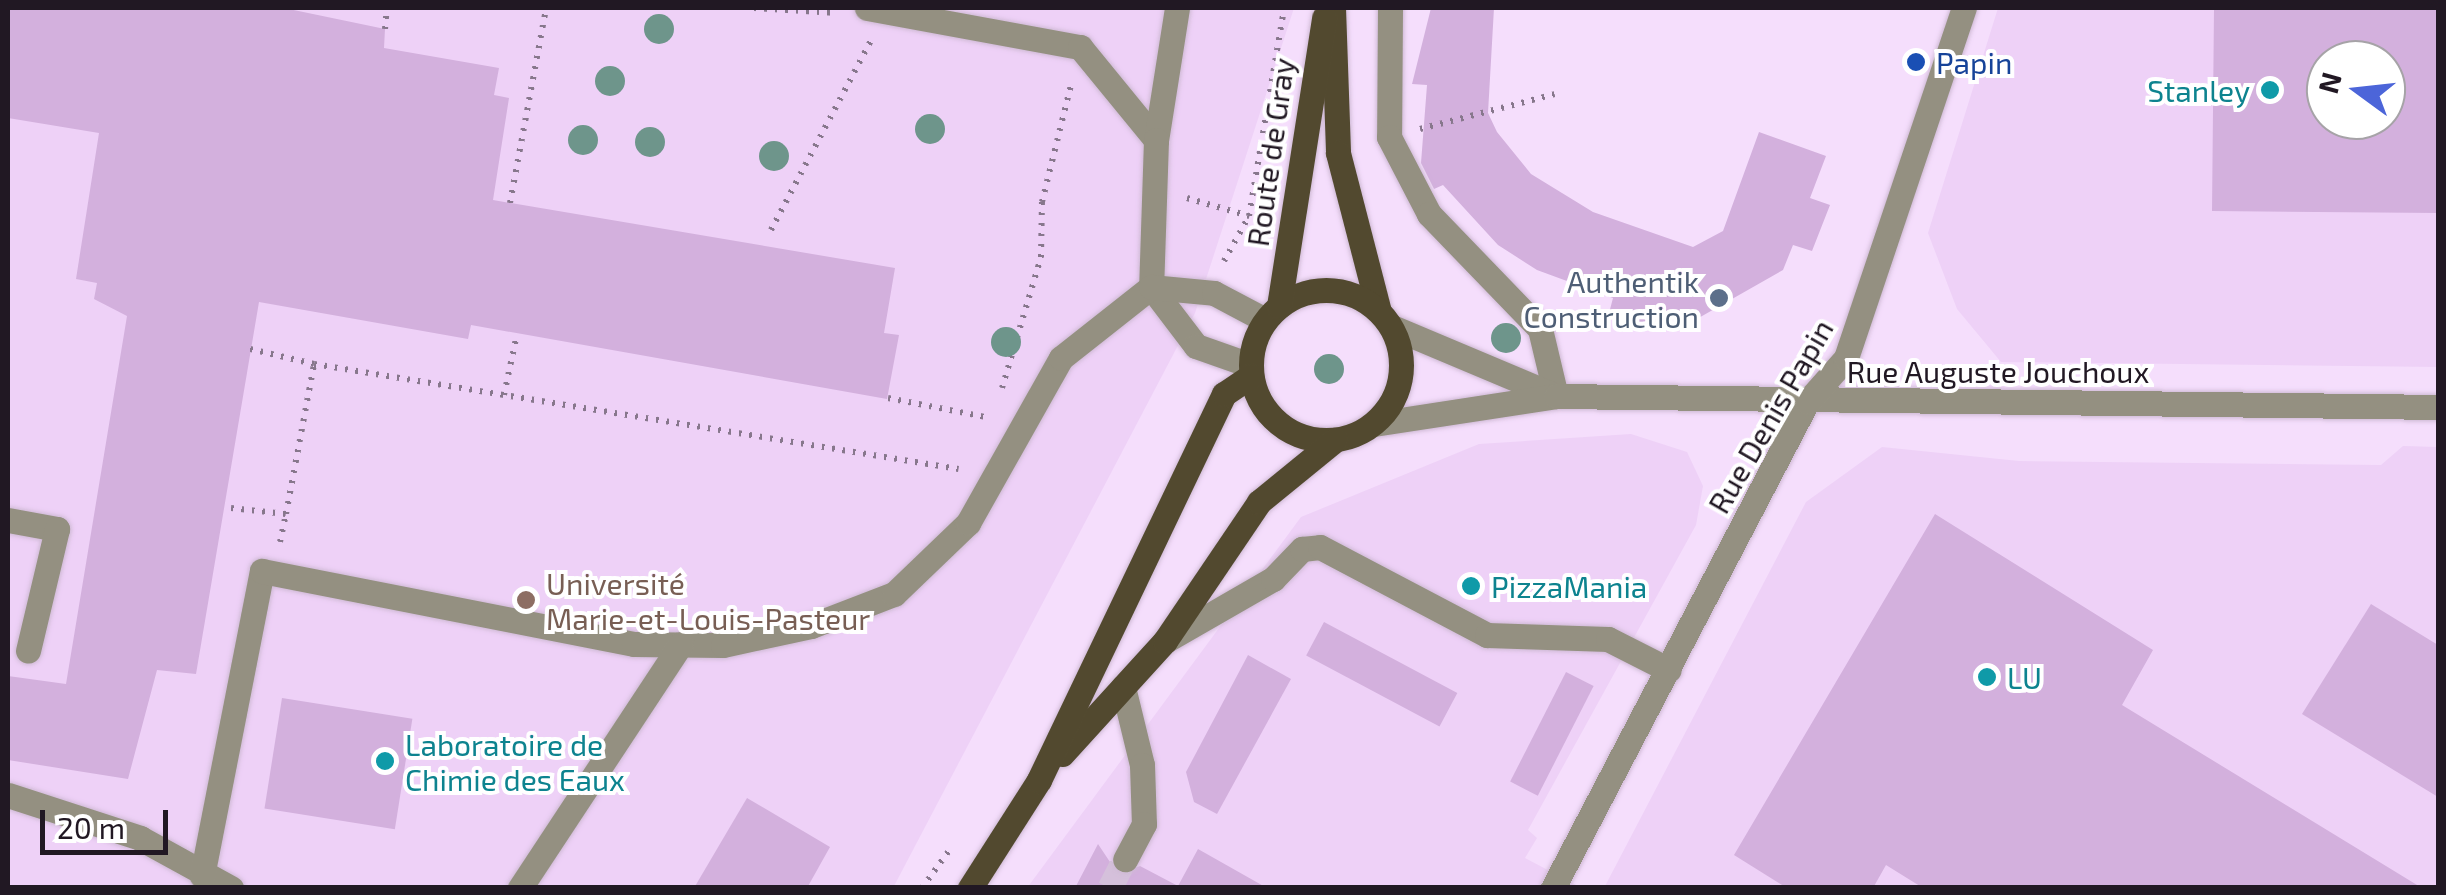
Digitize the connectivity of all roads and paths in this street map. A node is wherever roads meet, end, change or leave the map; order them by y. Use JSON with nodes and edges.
{"nodes":[{"id":1,"x":387,"y":8,"type":"edge"},
{"id":2,"x":546,"y":8,"type":"edge"},
{"id":3,"x":754,"y":8,"type":"edge"},
{"id":4,"x":1178,"y":8,"type":"edge"},
{"id":5,"x":1284,"y":8,"type":"edge"},
{"id":6,"x":1330,"y":8,"type":"edge"},
{"id":7,"x":1390,"y":8,"type":"edge"},
{"id":8,"x":1964,"y":8,"type":"edge"},
{"id":9,"x":875,"y":12,"type":"edge"},
{"id":10,"x":948,"y":16,"type":"edge"},
{"id":11,"x":385,"y":29,"type":"dead end"},
{"id":12,"x":1080,"y":47,"type":"junction"},
{"id":13,"x":1555,"y":94,"type":"dead end"},
{"id":14,"x":1390,"y":137,"type":"junction"},
{"id":15,"x":1156,"y":140,"type":"junction"},
{"id":16,"x":510,"y":202,"type":"dead end"},
{"id":17,"x":1220,"y":204,"type":"dead end"},
{"id":18,"x":1249,"y":216,"type":"junction"},
{"id":19,"x":771,"y":230,"type":"dead end"},
{"id":20,"x":1220,"y":274,"type":"dead end"},
{"id":21,"x":1150,"y":286,"type":"junction"},
{"id":22,"x":1272,"y":313,"type":"junction"},
{"id":23,"x":1385,"y":319,"type":"junction"},
{"id":24,"x":516,"y":334,"type":"dead end"},
{"id":25,"x":250,"y":349,"type":"dead end"},
{"id":26,"x":314,"y":364,"type":"junction"},
{"id":27,"x":1251,"y":370,"type":"junction"},
{"id":28,"x":504,"y":395,"type":"junction"},
{"id":29,"x":1556,"y":396,"type":"junction"},
{"id":30,"x":888,"y":398,"type":"dead end"},
{"id":31,"x":1808,"y":402,"type":"junction"},
{"id":32,"x":2438,"y":406,"type":"edge"},
{"id":33,"x":986,"y":417,"type":"junction"},
{"id":34,"x":1374,"y":424,"type":"junction"},
{"id":35,"x":978,"y":435,"type":"dead end"},
{"id":36,"x":1335,"y":440,"type":"junction"},
{"id":37,"x":970,"y":452,"type":"dead end"},
{"id":38,"x":961,"y":470,"type":"junction"},
{"id":39,"x":1000,"y":475,"type":"junction"},
{"id":40,"x":231,"y":508,"type":"dead end"},
{"id":41,"x":8,"y":520,"type":"edge"},
{"id":42,"x":1165,"y":641,"type":"junction"},
{"id":43,"x":681,"y":644,"type":"junction"},
{"id":44,"x":28,"y":651,"type":"dead end"},
{"id":45,"x":1669,"y":670,"type":"junction"},
{"id":46,"x":1123,"y":688,"type":"junction"},
{"id":47,"x":1039,"y":780,"type":"junction"},
{"id":48,"x":8,"y":795,"type":"edge"},
{"id":49,"x":1125,"y":859,"type":"tunnel mouth"},
{"id":50,"x":202,"y":876,"type":"junction"},
{"id":51,"x":231,"y":888,"type":"edge"},
{"id":52,"x":520,"y":888,"type":"edge"},
{"id":53,"x":970,"y":888,"type":"edge"},
{"id":54,"x":1553,"y":888,"type":"edge"}],
"edges":[{"from":1,"to":11,"type":"path"},
{"from":2,"to":16,"type":"path"},
{"from":3,"to":9,"type":"path"},
{"from":4,"to":15,"type":"street"},
{"from":5,"to":18,"type":"path"},
{"from":6,"to":22,"type":"main road","name":"Route de Gray"},
{"from":6,"to":23,"type":"main road","name":"Route de Gray"},
{"from":7,"to":14,"type":"street"},
{"from":8,"to":31,"type":"street","name":"Rue Denis Papin"},
{"from":9,"to":10,"type":"street"},
{"from":9,"to":19,"type":"path"},
{"from":10,"to":12,"type":"street"},
{"from":12,"to":15,"type":"street"},
{"from":12,"to":33,"type":"path"},
{"from":13,"to":14,"type":"path"},
{"from":14,"to":29,"type":"street"},
{"from":15,"to":21,"type":"street"},
{"from":17,"to":18,"type":"path"},
{"from":18,"to":20,"type":"path"},
{"from":21,"to":22,"type":"street"},
{"from":21,"to":27,"type":"street"},
{"from":21,"to":39,"type":"street"},
{"from":22,"to":23,"type":"main road"},
{"from":22,"to":27,"type":"main road"},
{"from":23,"to":29,"type":"street","name":"Rue Auguste Jouchoux"},
{"from":23,"to":34,"type":"main road"},
{"from":24,"to":28,"type":"path"},
{"from":25,"to":26,"type":"path"},
{"from":26,"to":28,"type":"path"},
{"from":26,"to":40,"type":"path"},
{"from":27,"to":36,"type":"main road"},
{"from":27,"to":47,"type":"main road"},
{"from":28,"to":38,"type":"path"},
{"from":29,"to":31,"type":"street","name":"Rue Auguste Jouchoux"},
{"from":29,"to":34,"type":"street","name":"Rue Auguste Jouchoux"},
{"from":30,"to":33,"type":"path"},
{"from":31,"to":32,"type":"street","name":"Rue Auguste Jouchoux"},
{"from":31,"to":45,"type":"street","name":"Rue Denis Papin"},
{"from":33,"to":35,"type":"path"},
{"from":34,"to":36,"type":"main road"},
{"from":36,"to":42,"type":"main road"},
{"from":37,"to":38,"type":"path"},
{"from":38,"to":39,"type":"path"},
{"from":39,"to":43,"type":"street"},
{"from":41,"to":44,"type":"street"},
{"from":42,"to":45,"type":"street"},
{"from":42,"to":46,"type":"main road"},
{"from":43,"to":50,"type":"street"},
{"from":43,"to":52,"type":"street"},
{"from":45,"to":54,"type":"street","name":"Rue Denis Papin"},
{"from":46,"to":47,"type":"main road"},
{"from":46,"to":49,"type":"street"},
{"from":47,"to":53,"type":"main road"},
{"from":48,"to":50,"type":"street"},
{"from":50,"to":51,"type":"street"}]}
